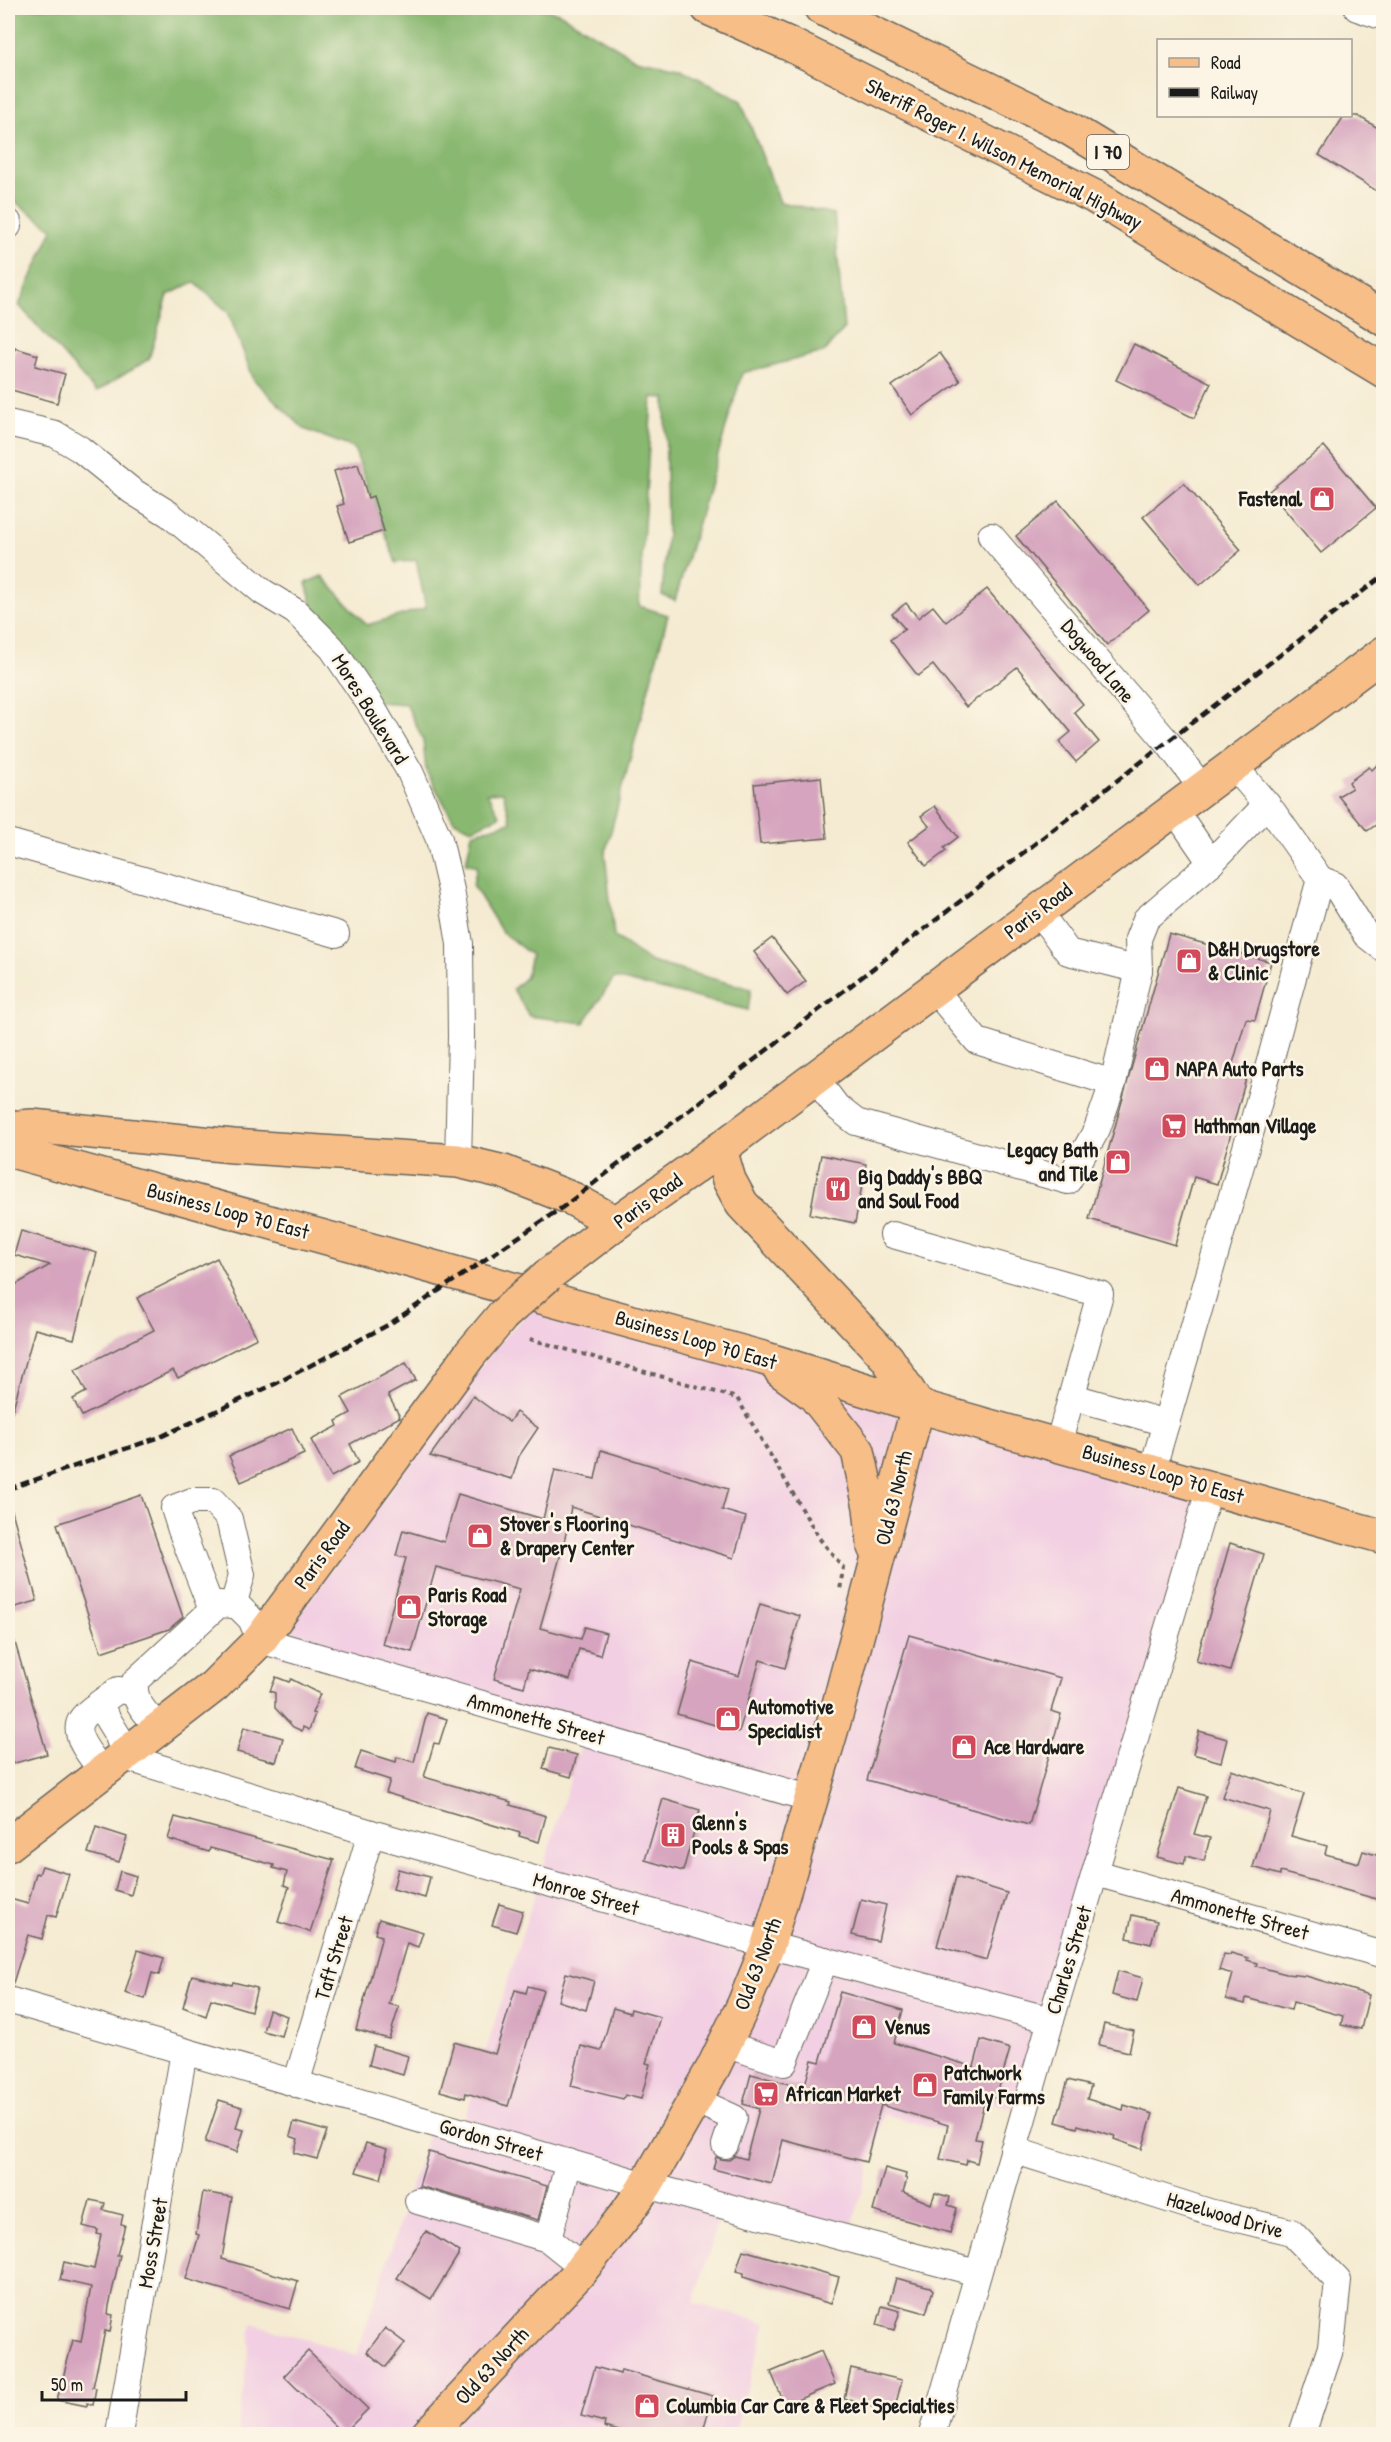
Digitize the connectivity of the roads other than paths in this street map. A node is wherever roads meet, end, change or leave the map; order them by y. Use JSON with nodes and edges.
{"nodes":[{"id":1,"x":708,"y":8,"type":"edge"},
{"id":2,"x":821,"y":8,"type":"edge"},
{"id":3,"x":1357,"y":8,"type":"edge"},
{"id":4,"x":1383,"y":17,"type":"edge"},
{"id":5,"x":1383,"y":319,"type":"edge"},
{"id":6,"x":1383,"y":372,"type":"edge"},
{"id":7,"x":8,"y":423,"type":"edge"},
{"id":8,"x":991,"y":536,"type":"dead end"},
{"id":9,"x":1380,"y":663,"type":"edge"},
{"id":10,"x":1233,"y":765,"type":"junction"},
{"id":11,"x":1202,"y":788,"type":"junction"},
{"id":12,"x":1267,"y":804,"type":"junction"},
{"id":13,"x":1174,"y":809,"type":"junction"},
{"id":14,"x":8,"y":842,"type":"edge"},
{"id":15,"x":1211,"y":863,"type":"junction"},
{"id":16,"x":1320,"y":879,"type":"junction"},
{"id":17,"x":1038,"y":911,"type":"junction"},
{"id":18,"x":336,"y":934,"type":"dead end"},
{"id":19,"x":1383,"y":949,"type":"edge"},
{"id":20,"x":1139,"y":970,"type":"junction"},
{"id":21,"x":934,"y":989,"type":"junction"},
{"id":22,"x":815,"y":1078,"type":"junction"},
{"id":23,"x":1113,"y":1083,"type":"junction"},
{"id":24,"x":8,"y":1128,"type":"edge"},
{"id":25,"x":720,"y":1149,"type":"junction"},
{"id":26,"x":8,"y":1150,"type":"edge"},
{"id":27,"x":458,"y":1161,"type":"junction"},
{"id":28,"x":616,"y":1223,"type":"junction"},
{"id":29,"x":893,"y":1235,"type":"dead end"},
{"id":30,"x":763,"y":1358,"type":"junction"},
{"id":31,"x":1073,"y":1397,"type":"junction"},
{"id":32,"x":918,"y":1406,"type":"junction"},
{"id":33,"x":1166,"y":1423,"type":"junction"},
{"id":34,"x":1058,"y":1445,"type":"junction"},
{"id":35,"x":1152,"y":1471,"type":"junction"},
{"id":36,"x":1210,"y":1487,"type":"junction"},
{"id":37,"x":1383,"y":1537,"type":"edge"},
{"id":38,"x":876,"y":1572,"type":"junction"},
{"id":39,"x":260,"y":1640,"type":"junction"},
{"id":40,"x":133,"y":1692,"type":"junction"},
{"id":41,"x":99,"y":1706,"type":"junction"},
{"id":42,"x":160,"y":1729,"type":"junction"},
{"id":43,"x":114,"y":1765,"type":"junction"},
{"id":44,"x":812,"y":1799,"type":"junction"},
{"id":45,"x":371,"y":1833,"type":"junction"},
{"id":46,"x":8,"y":1845,"type":"edge"},
{"id":47,"x":1096,"y":1873,"type":"junction"},
{"id":48,"x":768,"y":1945,"type":"junction"},
{"id":49,"x":1383,"y":1955,"type":"edge"},
{"id":50,"x":825,"y":1960,"type":"junction"},
{"id":51,"x":8,"y":2000,"type":"edge"},
{"id":52,"x":1051,"y":2020,"type":"junction"},
{"id":53,"x":724,"y":2044,"type":"junction"},
{"id":54,"x":184,"y":2051,"type":"junction"},
{"id":55,"x":296,"y":2084,"type":"junction"},
{"id":56,"x":695,"y":2100,"type":"junction"},
{"id":57,"x":725,"y":2145,"type":"dead end"},
{"id":58,"x":1013,"y":2150,"type":"junction"},
{"id":59,"x":569,"y":2162,"type":"junction"},
{"id":60,"x":646,"y":2185,"type":"junction"},
{"id":61,"x":418,"y":2201,"type":"dead end"},
{"id":62,"x":548,"y":2239,"type":"junction"},
{"id":63,"x":584,"y":2267,"type":"junction"},
{"id":64,"x":977,"y":2273,"type":"junction"},
{"id":65,"x":119,"y":2434,"type":"edge"},
{"id":66,"x":428,"y":2434,"type":"edge"},
{"id":67,"x":932,"y":2434,"type":"edge"},
{"id":68,"x":1302,"y":2434,"type":"edge"}],
"edges":[{"from":1,"to":6,"type":"main road","name":"Sheriff Roger I. Wilson Memorial Highway","number":"I 70"},
{"from":2,"to":5,"type":"main road","number":"I 70"},
{"from":3,"to":4,"type":"street"},
{"from":7,"to":27,"type":"street","name":"Mores Boulevard"},
{"from":8,"to":11,"type":"street","name":"Dogwood Lane"},
{"from":9,"to":10,"type":"main road","name":"Paris Road"},
{"from":10,"to":11,"type":"main road","name":"Paris Road"},
{"from":10,"to":12,"type":"street"},
{"from":11,"to":13,"type":"main road","name":"Paris Road"},
{"from":12,"to":15,"type":"street"},
{"from":12,"to":16,"type":"street"},
{"from":13,"to":15,"type":"street"},
{"from":13,"to":17,"type":"main road","name":"Paris Road"},
{"from":14,"to":18,"type":"street"},
{"from":15,"to":20,"type":"street"},
{"from":16,"to":19,"type":"street"},
{"from":16,"to":33,"type":"street"},
{"from":17,"to":20,"type":"street"},
{"from":17,"to":21,"type":"main road","name":"Paris Road"},
{"from":20,"to":23,"type":"street"},
{"from":21,"to":22,"type":"main road","name":"Paris Road"},
{"from":21,"to":23,"type":"street"},
{"from":22,"to":23,"type":"street"},
{"from":22,"to":25,"type":"main road","name":"Paris Road"},
{"from":24,"to":27,"type":"main road"},
{"from":25,"to":28,"type":"main road","name":"Paris Road"},
{"from":25,"to":32,"type":"main road"},
{"from":26,"to":30,"type":"main road","name":"Business Loop 70 East"},
{"from":27,"to":28,"type":"main road"},
{"from":28,"to":39,"type":"main road","name":"Paris Road","bridge":true},
{"from":29,"to":31,"type":"street"},
{"from":30,"to":32,"type":"main road","name":"Business Loop 70 East"},
{"from":30,"to":38,"type":"main road"},
{"from":31,"to":33,"type":"street"},
{"from":31,"to":34,"type":"street"},
{"from":32,"to":34,"type":"main road","name":"Business Loop 70 East"},
{"from":32,"to":38,"type":"main road","name":"Old 63 North"},
{"from":33,"to":35,"type":"street"},
{"from":34,"to":35,"type":"main road","name":"Business Loop 70 East"},
{"from":35,"to":36,"type":"main road","name":"Business Loop 70 East"},
{"from":36,"to":37,"type":"main road","name":"Business Loop 70 East"},
{"from":36,"to":47,"type":"street","name":"Charles Street"},
{"from":38,"to":44,"type":"main road","name":"Old 63 North"},
{"from":39,"to":40,"type":"street"},
{"from":39,"to":42,"type":"main road","name":"Paris Road"},
{"from":39,"to":44,"type":"street","name":"Ammonette Street"},
{"from":40,"to":41,"type":"street"},
{"from":40,"to":42,"type":"street"},
{"from":41,"to":43,"type":"street"},
{"from":41,"to":43,"type":"street"},
{"from":42,"to":43,"type":"main road","name":"Paris Road"},
{"from":43,"to":45,"type":"street","name":"Monroe Street"},
{"from":43,"to":46,"type":"main road","name":"Paris Road"},
{"from":44,"to":48,"type":"main road","name":"Old 63 North"},
{"from":45,"to":48,"type":"street","name":"Monroe Street"},
{"from":45,"to":55,"type":"street","name":"Taft Street"},
{"from":47,"to":49,"type":"street","name":"Ammonette Street"},
{"from":47,"to":52,"type":"street","name":"Charles Street"},
{"from":48,"to":50,"type":"street","name":"Monroe Street"},
{"from":48,"to":53,"type":"main road","name":"Old 63 North"},
{"from":50,"to":52,"type":"street","name":"Monroe Street"},
{"from":50,"to":53,"type":"street"},
{"from":51,"to":54,"type":"street","name":"Gordon Street"},
{"from":52,"to":58,"type":"street","name":"Charles Street"},
{"from":53,"to":56,"type":"main road","name":"Old 63 North"},
{"from":54,"to":55,"type":"street","name":"Gordon Street"},
{"from":54,"to":65,"type":"street","name":"Moss Street"},
{"from":55,"to":59,"type":"street","name":"Gordon Street"},
{"from":56,"to":57,"type":"street"},
{"from":56,"to":60,"type":"main road","name":"Old 63 North"},
{"from":58,"to":64,"type":"street","name":"Charles Street"},
{"from":58,"to":68,"type":"street","name":"Hazelwood Drive"},
{"from":59,"to":60,"type":"street","name":"Gordon Street"},
{"from":59,"to":62,"type":"street"},
{"from":60,"to":63,"type":"main road","name":"Old 63 North"},
{"from":60,"to":64,"type":"street","name":"Gordon Street"},
{"from":61,"to":62,"type":"street"},
{"from":62,"to":63,"type":"street"},
{"from":63,"to":66,"type":"main road","name":"Old 63 North"},
{"from":64,"to":67,"type":"street","name":"Charles Street"}]}
